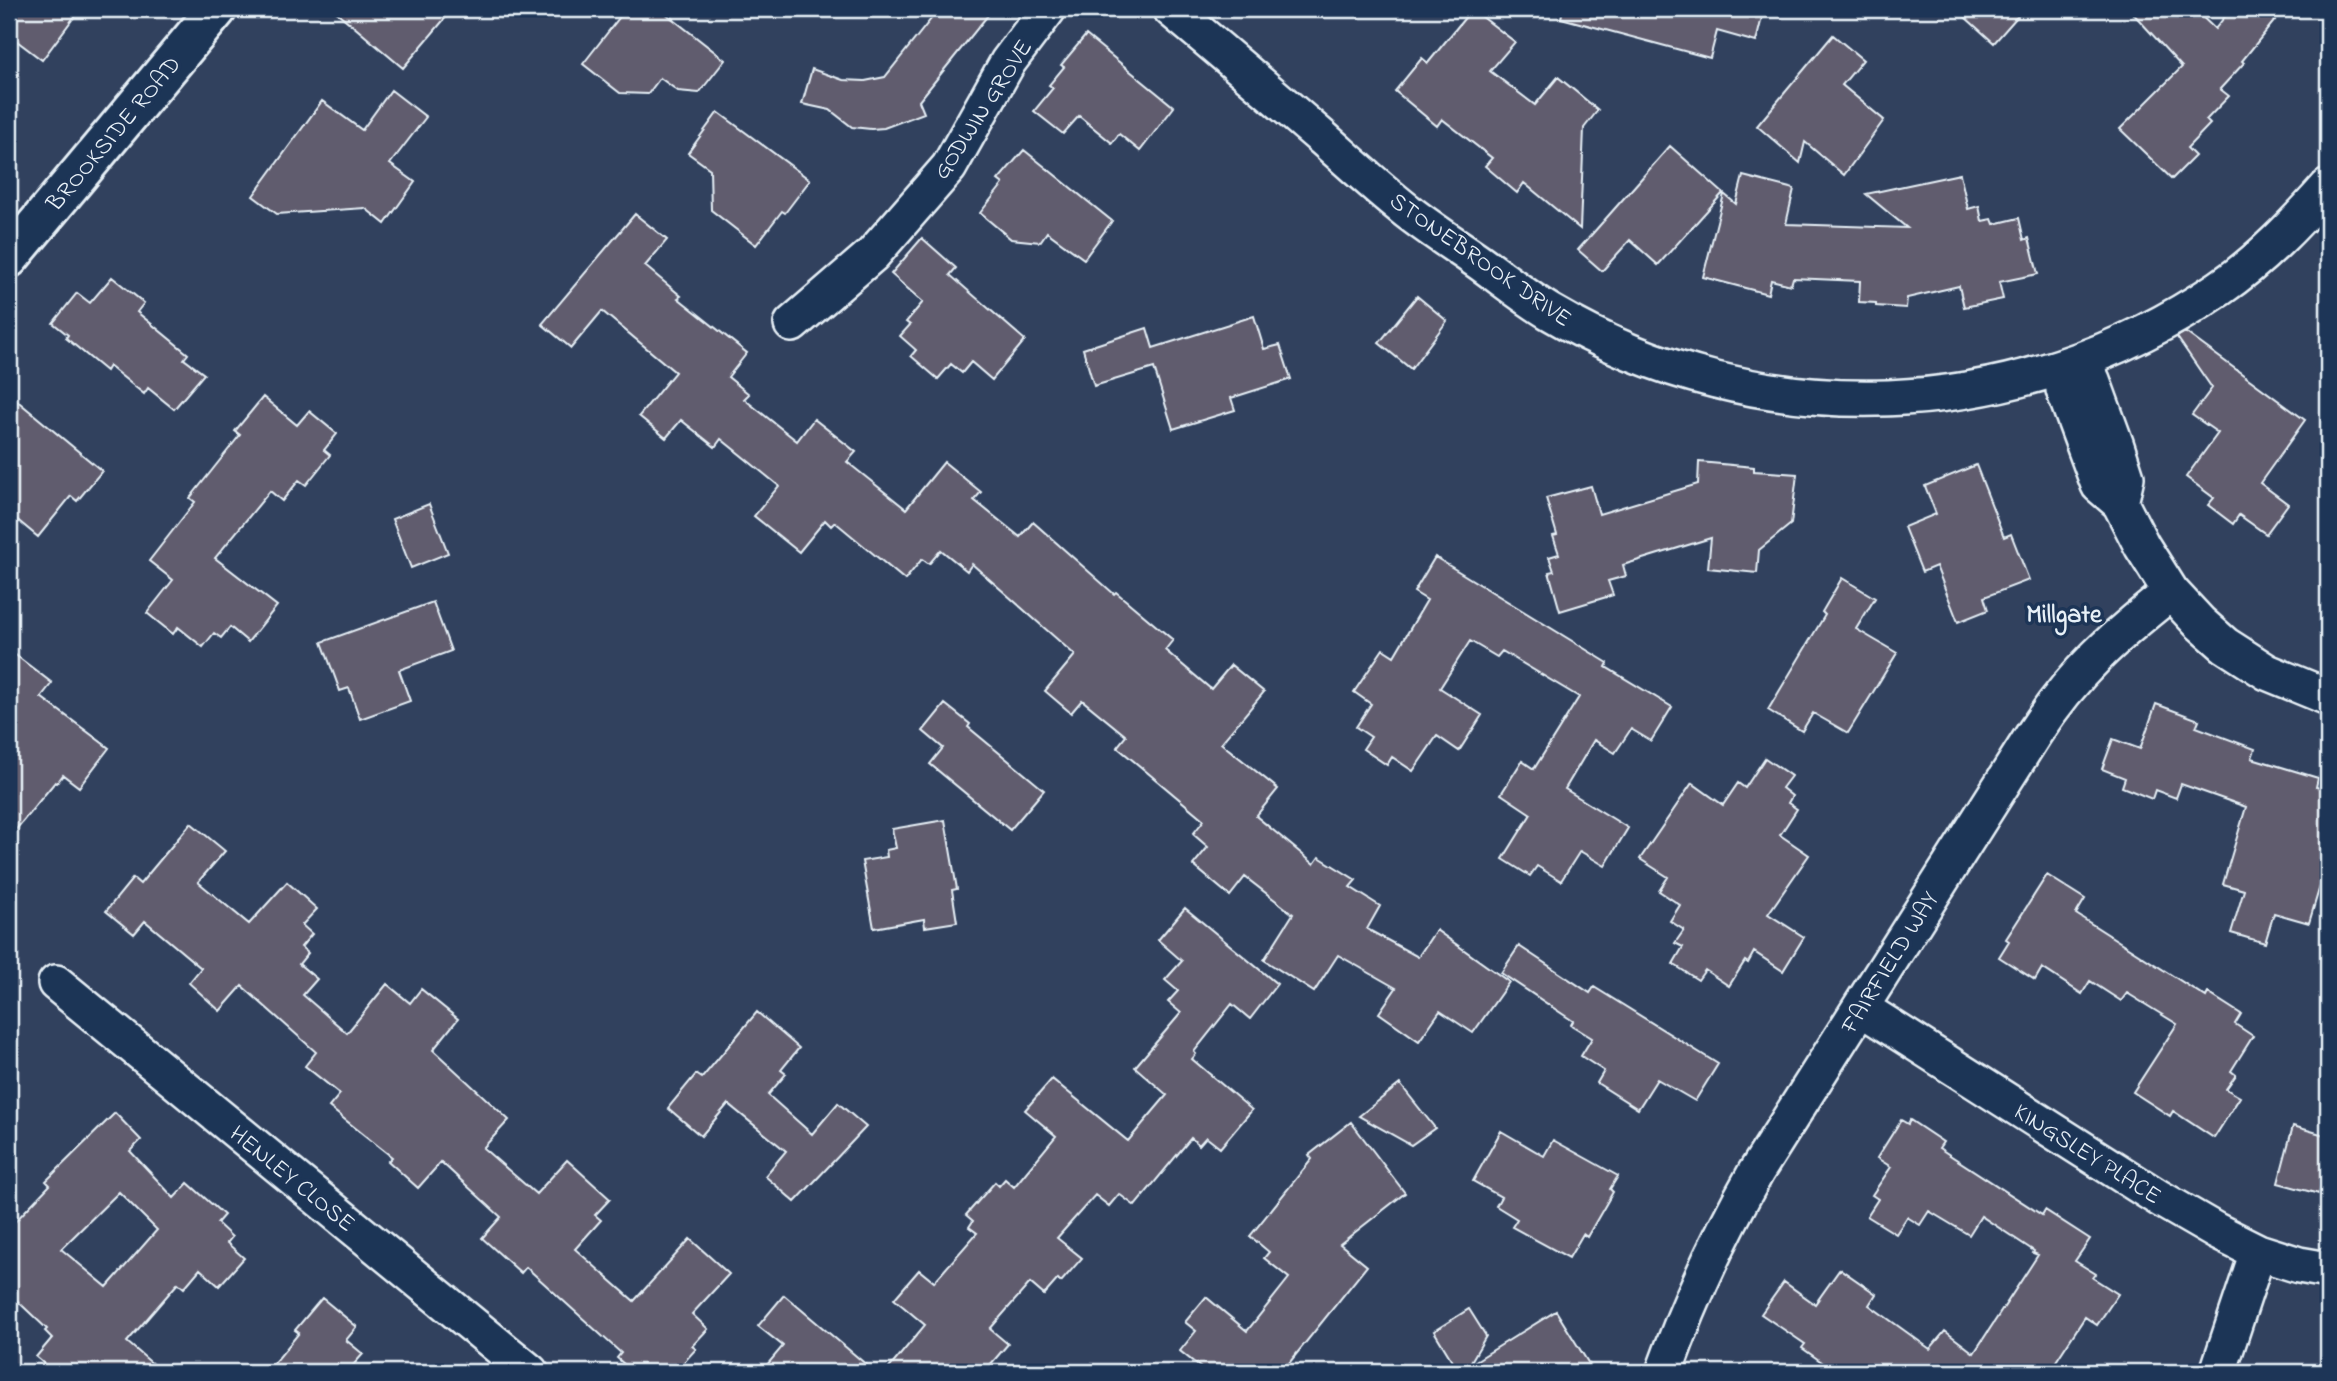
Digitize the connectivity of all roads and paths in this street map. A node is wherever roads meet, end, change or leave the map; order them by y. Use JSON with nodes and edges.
{"nodes":[{"id":1,"x":217,"y":9,"type":"edge"},
{"id":2,"x":1048,"y":9,"type":"edge"},
{"id":3,"x":1171,"y":9,"type":"edge"},
{"id":4,"x":2328,"y":187,"type":"edge"},
{"id":5,"x":9,"y":258,"type":"edge"},
{"id":6,"x":792,"y":324,"type":"dead end"},
{"id":7,"x":2070,"y":365,"type":"junction"},
{"id":8,"x":2171,"y":592,"type":"junction"},
{"id":9,"x":2328,"y":697,"type":"edge"},
{"id":10,"x":56,"y":983,"type":"dead end"},
{"id":11,"x":1861,"y":1008,"type":"junction"},
{"id":12,"x":2258,"y":1252,"type":"junction"},
{"id":13,"x":2328,"y":1270,"type":"edge"},
{"id":14,"x":530,"y":1372,"type":"edge"},
{"id":15,"x":1664,"y":1372,"type":"edge"},
{"id":16,"x":2218,"y":1372,"type":"edge"}],
"edges":[{"from":1,"to":5,"type":"street","name":"BROOKSIDE ROAD"},
{"from":2,"to":6,"type":"street","name":"GODWIN GROVE"},
{"from":3,"to":7,"type":"street","name":"STONEBROOK DRIVE"},
{"from":4,"to":7,"type":"street","name":"STONEBROOK DRIVE"},
{"from":7,"to":8,"type":"street"},
{"from":8,"to":9,"type":"street"},
{"from":8,"to":11,"type":"street","name":"FAIRFIELD WAY"},
{"from":10,"to":14,"type":"street","name":"HENLEY CLOSE"},
{"from":11,"to":12,"type":"street","name":"KINGSLEY PLACE"},
{"from":11,"to":15,"type":"street","name":"FAIRFIELD WAY"},
{"from":12,"to":13,"type":"street","name":"KINGSLEY PLACE"},
{"from":12,"to":16,"type":"street"}]}
